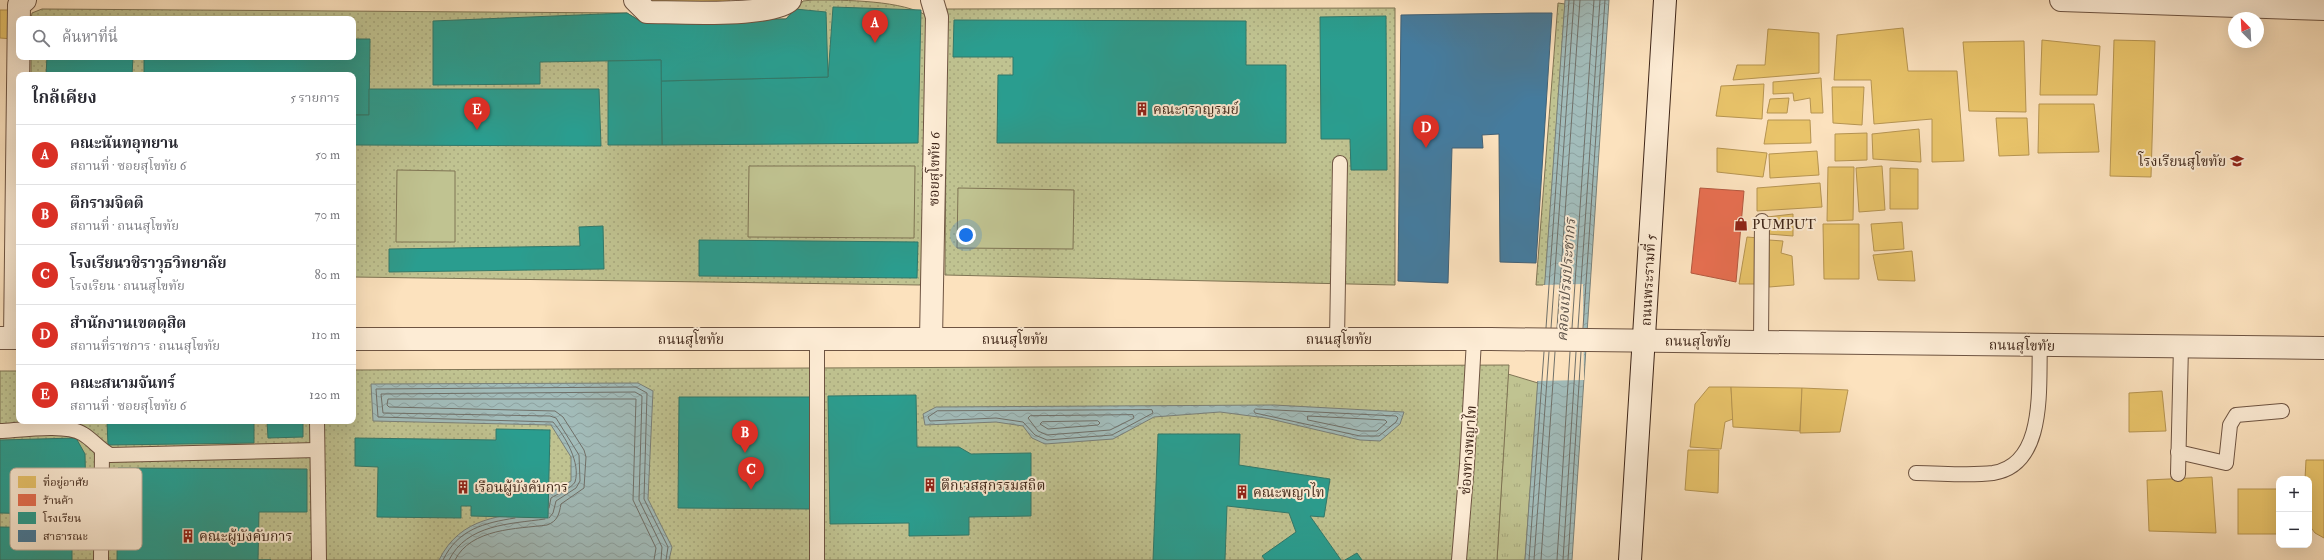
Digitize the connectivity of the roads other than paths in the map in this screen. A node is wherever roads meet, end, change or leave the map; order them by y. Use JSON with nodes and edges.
{"nodes":[{"id":1,"x":25,"y":0,"type":"edge"},
{"id":2,"x":635,"y":0,"type":"edge"},
{"id":3,"x":790,"y":0,"type":"edge"},
{"id":4,"x":932,"y":0,"type":"edge"},
{"id":5,"x":1665,"y":0,"type":"edge"},
{"id":6,"x":2061,"y":0,"type":"edge"},
{"id":7,"x":2324,"y":9,"type":"edge"},
{"id":8,"x":19,"y":16,"type":"edge"},
{"id":9,"x":18,"y":60,"type":"edge"},
{"id":10,"x":18,"y":72,"type":"edge"},
{"id":11,"x":16,"y":148,"type":"edge"},
{"id":12,"x":1340,"y":163,"type":"dead end"},
{"id":13,"x":1762,"y":221,"type":"dead end"},
{"id":14,"x":12,"y":338,"type":"edge"},
{"id":15,"x":356,"y":339,"type":"edge"},
{"id":16,"x":817,"y":339,"type":"junction"},
{"id":17,"x":931,"y":339,"type":"junction"},
{"id":18,"x":1337,"y":339,"type":"junction"},
{"id":19,"x":1474,"y":340,"type":"junction"},
{"id":20,"x":1644,"y":340,"type":"junction"},
{"id":21,"x":1761,"y":342,"type":"junction"},
{"id":22,"x":2040,"y":345,"type":"junction"},
{"id":23,"x":2181,"y":346,"type":"junction"},
{"id":24,"x":2324,"y":348,"type":"edge"},
{"id":25,"x":2282,"y":411,"type":"dead end"},
{"id":26,"x":317,"y":424,"type":"edge"},
{"id":27,"x":0,"y":431,"type":"edge"},
{"id":28,"x":316,"y":450,"type":"junction"},
{"id":29,"x":102,"y":451,"type":"junction"},
{"id":30,"x":2178,"y":452,"type":"junction"},
{"id":31,"x":102,"y":468,"type":"edge"},
{"id":32,"x":1916,"y":473,"type":"dead end"},
{"id":33,"x":2178,"y":474,"type":"dead end"},
{"id":34,"x":101,"y":550,"type":"edge"},
{"id":35,"x":101,"y":560,"type":"edge"},
{"id":36,"x":319,"y":560,"type":"edge"},
{"id":37,"x":817,"y":560,"type":"edge"},
{"id":38,"x":1459,"y":560,"type":"edge"},
{"id":39,"x":1630,"y":560,"type":"edge"}],
"edges":[{"from":1,"to":8,"type":"street"},
{"from":2,"to":3,"type":"street"},
{"from":4,"to":17,"type":"street","name":"ซอยสุโขทัย 6"},
{"from":5,"to":20,"type":"street","name":"ถนนพระรามที่ 5"},
{"from":6,"to":7,"type":"street"},
{"from":9,"to":10,"type":"street"},
{"from":11,"to":14,"type":"street"},
{"from":12,"to":18,"type":"lane"},
{"from":13,"to":21,"type":"lane"},
{"from":15,"to":16,"type":"street","name":"ถนนสุโขทัย"},
{"from":16,"to":17,"type":"street","name":"ถนนสุโขทัย"},
{"from":16,"to":37,"type":"lane"},
{"from":17,"to":18,"type":"street","name":"ถนนสุโขทัย"},
{"from":18,"to":19,"type":"street","name":"ถนนสุโขทัย"},
{"from":19,"to":20,"type":"street","name":"ถนนสุโขทัย"},
{"from":19,"to":38,"type":"lane","name":"ช่องทางพญาไท"},
{"from":20,"to":21,"type":"street","name":"ถนนสุโขทัย"},
{"from":20,"to":39,"type":"street","name":"ถนนพระรามที่ 5"},
{"from":21,"to":22,"type":"street","name":"ถนนสุโขทัย"},
{"from":22,"to":23,"type":"street","name":"ถนนสุโขทัย"},
{"from":22,"to":32,"type":"lane"},
{"from":23,"to":24,"type":"street","name":"ถนนสุโขทัย"},
{"from":23,"to":30,"type":"lane"},
{"from":25,"to":30,"type":"lane"},
{"from":26,"to":28,"type":"lane"},
{"from":27,"to":29,"type":"lane"},
{"from":28,"to":29,"type":"lane"},
{"from":28,"to":36,"type":"lane"},
{"from":29,"to":31,"type":"lane"},
{"from":30,"to":33,"type":"lane"},
{"from":34,"to":35,"type":"lane"}]}
